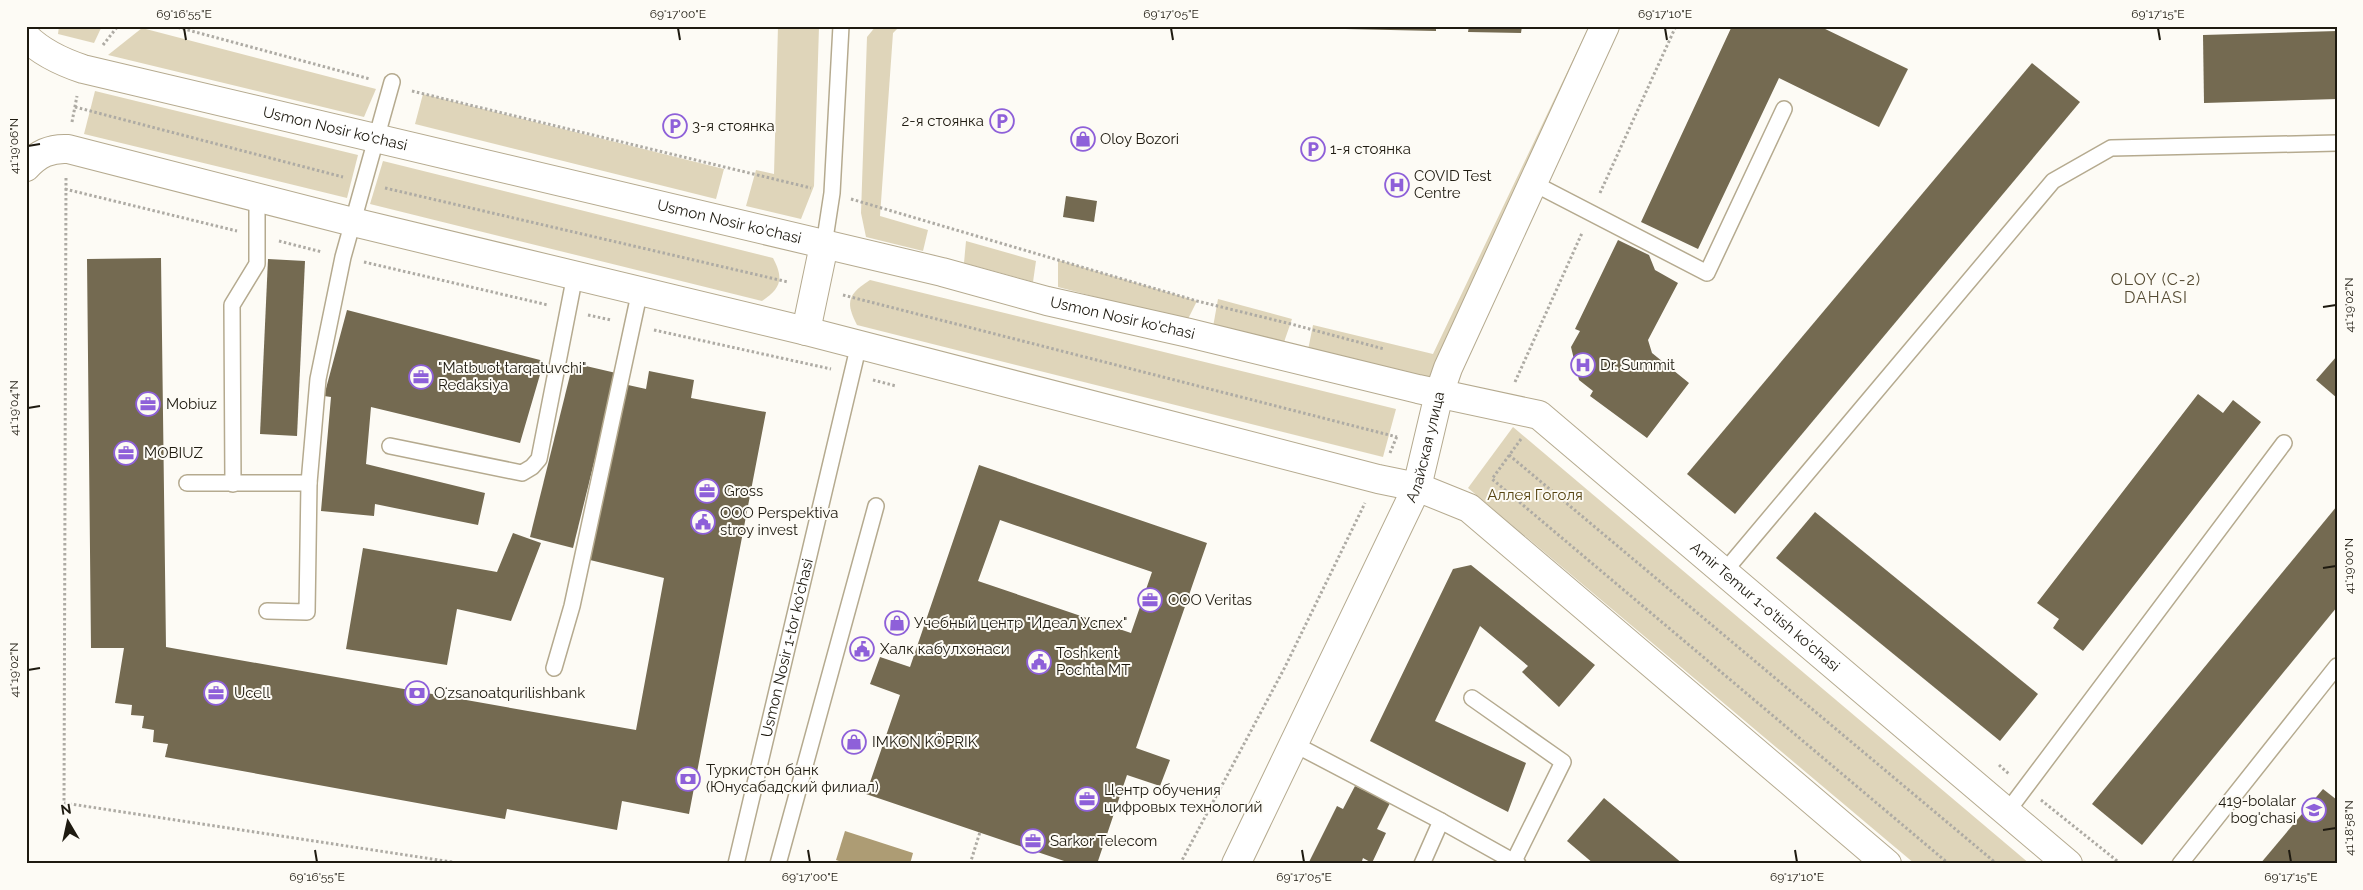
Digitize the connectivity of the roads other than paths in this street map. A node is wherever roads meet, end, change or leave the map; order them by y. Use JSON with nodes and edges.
{"nodes":[{"id":1,"x":840,"y":26,"type":"edge"},
{"id":2,"x":1605,"y":26,"type":"edge"},
{"id":3,"x":26,"y":37,"type":"edge"},
{"id":4,"x":392,"y":84,"type":"road end"},
{"id":5,"x":1784,"y":109,"type":"dead end"},
{"id":6,"x":377,"y":139,"type":"junction"},
{"id":7,"x":2337,"y":143,"type":"edge"},
{"id":8,"x":26,"y":168,"type":"edge"},
{"id":9,"x":1533,"y":183,"type":"junction"},
{"id":10,"x":257,"y":198,"type":"junction"},
{"id":11,"x":353,"y":222,"type":"junction"},
{"id":12,"x":824,"y":245,"type":"junction"},
{"id":13,"x":575,"y":275,"type":"junction"},
{"id":14,"x":640,"y":290,"type":"junction"},
{"id":15,"x":806,"y":331,"type":"junction"},
{"id":16,"x":860,"y":344,"type":"junction"},
{"id":17,"x":1439,"y":394,"type":"junction"},
{"id":18,"x":2284,"y":443,"type":"dead end"},
{"id":19,"x":390,"y":446,"type":"dead end"},
{"id":20,"x":187,"y":483,"type":"dead end"},
{"id":21,"x":309,"y":483,"type":"junction"},
{"id":22,"x":233,"y":484,"type":"junction"},
{"id":23,"x":1418,"y":487,"type":"junction"},
{"id":24,"x":876,"y":506,"type":"dead end"},
{"id":25,"x":1724,"y":572,"type":"junction"},
{"id":26,"x":267,"y":611,"type":"dead end"},
{"id":27,"x":2337,"y":666,"type":"edge"},
{"id":28,"x":554,"y":668,"type":"dead end"},
{"id":29,"x":1472,"y":698,"type":"dead end"},
{"id":30,"x":1294,"y":744,"type":"junction"},
{"id":31,"x":2007,"y":812,"type":"junction"},
{"id":32,"x":1441,"y":820,"type":"junction"},
{"id":33,"x":1516,"y":863,"type":"edge"},
{"id":34,"x":736,"y":864,"type":"edge"},
{"id":35,"x":778,"y":864,"type":"edge"},
{"id":36,"x":1236,"y":864,"type":"edge"},
{"id":37,"x":1422,"y":864,"type":"edge"},
{"id":38,"x":1887,"y":864,"type":"edge"},
{"id":39,"x":2068,"y":864,"type":"edge"},
{"id":40,"x":2180,"y":864,"type":"edge"}],
"edges":[{"from":1,"to":12,"type":"lane"},
{"from":2,"to":9,"type":"street","name":"Алайская улица"},
{"from":3,"to":6,"type":"street","name":"Usmon Nosir ko'chasi"},
{"from":4,"to":6,"type":"lane"},
{"from":5,"to":9,"type":"lane"},
{"from":6,"to":11,"type":"lane"},
{"from":6,"to":12,"type":"street","name":"Usmon Nosir ko'chasi"},
{"from":7,"to":25,"type":"lane"},
{"from":8,"to":10,"type":"street"},
{"from":9,"to":17,"type":"street","name":"Алайская улица"},
{"from":10,"to":11,"type":"street"},
{"from":10,"to":22,"type":"lane"},
{"from":11,"to":13,"type":"street"},
{"from":11,"to":21,"type":"lane"},
{"from":12,"to":15,"type":"street"},
{"from":12,"to":17,"type":"street","name":"Usmon Nosir ko'chasi"},
{"from":13,"to":14,"type":"street"},
{"from":13,"to":19,"type":"lane"},
{"from":14,"to":15,"type":"street"},
{"from":14,"to":28,"type":"lane"},
{"from":15,"to":16,"type":"street"},
{"from":16,"to":23,"type":"street"},
{"from":16,"to":34,"type":"lane","name":"Usmon Nosir 1-tor ko'chasi"},
{"from":17,"to":23,"type":"street","name":"Алайская улица"},
{"from":17,"to":25,"type":"street","name":"Amir Temur 1-o'tish ko'chasi"},
{"from":18,"to":31,"type":"lane"},
{"from":20,"to":22,"type":"lane"},
{"from":21,"to":22,"type":"lane"},
{"from":21,"to":26,"type":"lane"},
{"from":23,"to":30,"type":"street","name":"Алайская улица"},
{"from":23,"to":38,"type":"street"},
{"from":24,"to":35,"type":"lane"},
{"from":25,"to":31,"type":"street","name":"Amir Temur 1-o'tish ko'chasi"},
{"from":27,"to":40,"type":"lane"},
{"from":29,"to":33,"type":"lane"},
{"from":30,"to":32,"type":"lane"},
{"from":30,"to":36,"type":"street","name":"Алайская улица"},
{"from":31,"to":39,"type":"street","name":"Amir Temur 1-o'tish ko'chasi"},
{"from":32,"to":33,"type":"lane"},
{"from":32,"to":37,"type":"lane"}]}
